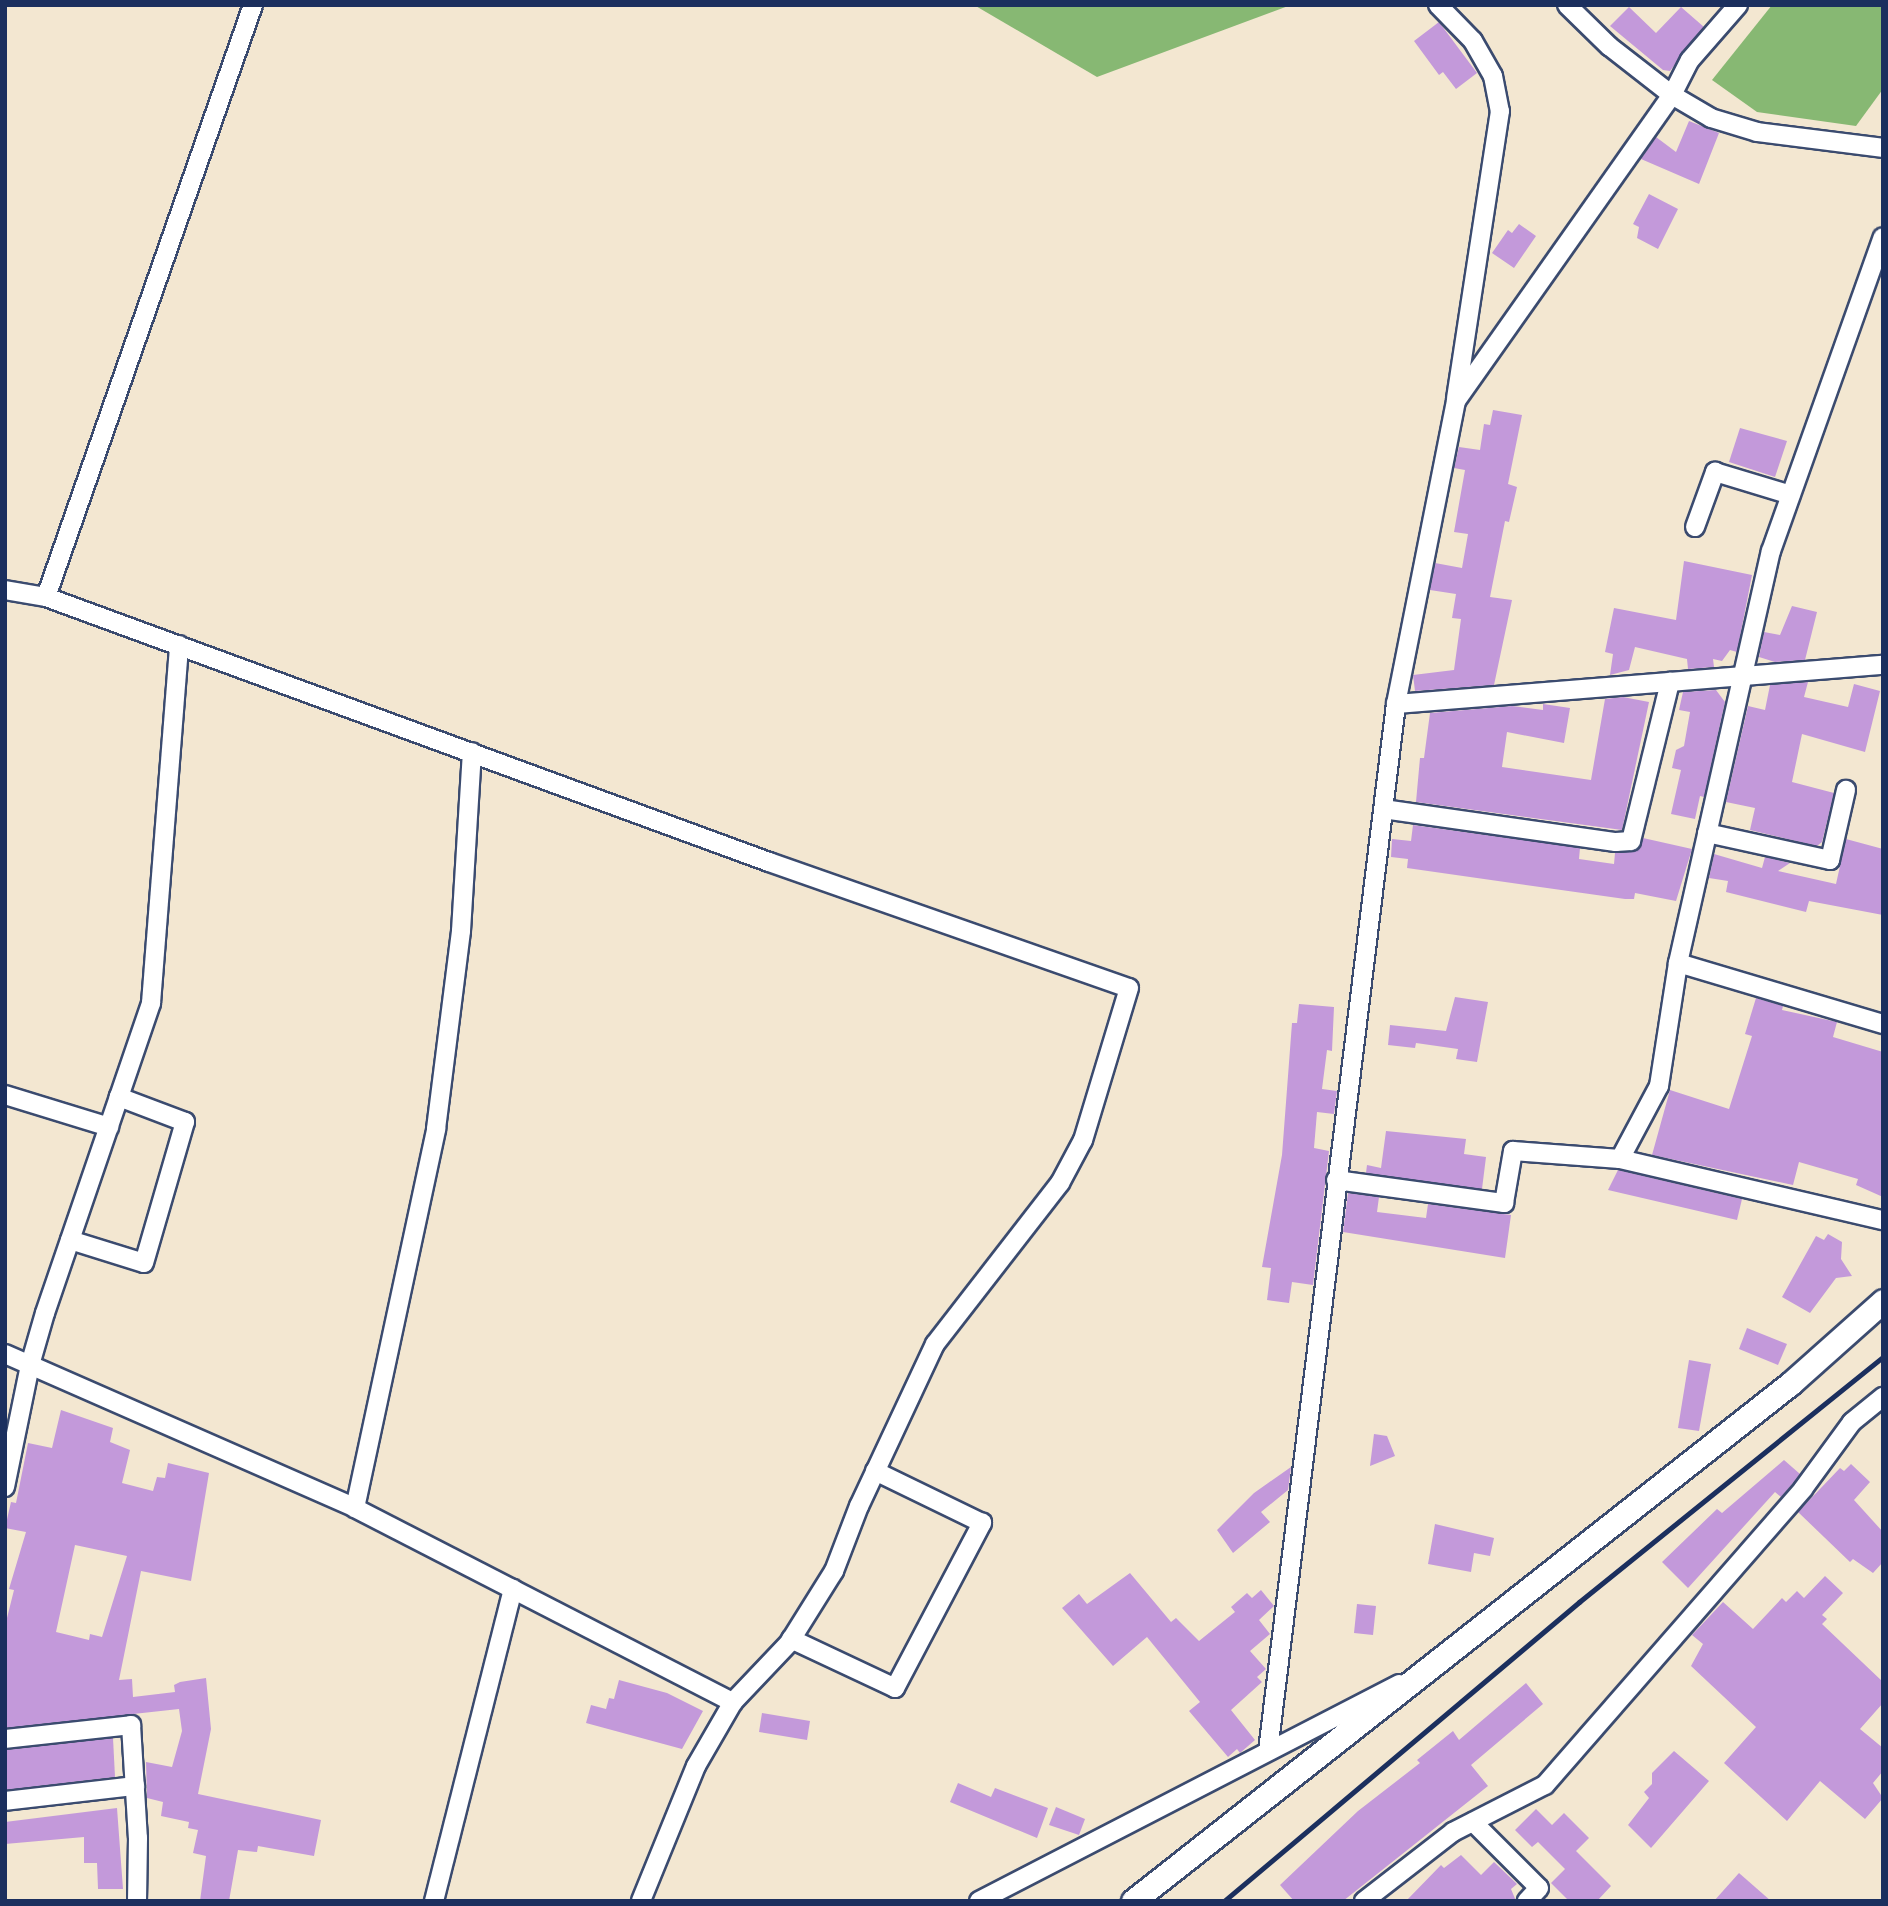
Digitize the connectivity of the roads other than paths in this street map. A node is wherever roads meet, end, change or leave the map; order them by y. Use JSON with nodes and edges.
{"nodes":[{"id":1,"x":253,"y":5,"type":"edge"},
{"id":2,"x":1438,"y":5,"type":"edge"},
{"id":3,"x":1567,"y":5,"type":"edge"},
{"id":4,"x":1738,"y":5,"type":"edge"},
{"id":5,"x":1672,"y":95,"type":"junction"},
{"id":6,"x":1883,"y":148,"type":"edge"},
{"id":7,"x":1883,"y":237,"type":"edge"},
{"id":8,"x":1456,"y":401,"type":"junction"},
{"id":9,"x":1791,"y":495,"type":"junction"},
{"id":10,"x":1695,"y":527,"type":"dead end"},
{"id":11,"x":5,"y":590,"type":"edge"},
{"id":12,"x":46,"y":597,"type":"junction"},
{"id":13,"x":179,"y":645,"type":"junction"},
{"id":14,"x":1883,"y":665,"type":"edge"},
{"id":15,"x":1742,"y":676,"type":"junction"},
{"id":16,"x":1670,"y":682,"type":"junction"},
{"id":17,"x":1396,"y":704,"type":"junction"},
{"id":18,"x":472,"y":752,"type":"junction"},
{"id":19,"x":1846,"y":790,"type":"dead end"},
{"id":20,"x":1383,"y":809,"type":"junction"},
{"id":21,"x":1707,"y":833,"type":"junction"},
{"id":22,"x":1678,"y":963,"type":"junction"},
{"id":23,"x":1883,"y":1024,"type":"edge"},
{"id":24,"x":5,"y":1095,"type":"edge"},
{"id":25,"x":119,"y":1097,"type":"junction"},
{"id":26,"x":109,"y":1127,"type":"junction"},
{"id":27,"x":1620,"y":1159,"type":"junction"},
{"id":28,"x":1336,"y":1180,"type":"junction"},
{"id":29,"x":1883,"y":1220,"type":"edge"},
{"id":30,"x":70,"y":1240,"type":"junction"},
{"id":31,"x":1883,"y":1301,"type":"edge"},
{"id":32,"x":5,"y":1354,"type":"edge"},
{"id":33,"x":30,"y":1365,"type":"junction"},
{"id":34,"x":1883,"y":1397,"type":"edge"},
{"id":35,"x":875,"y":1471,"type":"junction"},
{"id":36,"x":5,"y":1487,"type":"edge"},
{"id":37,"x":355,"y":1508,"type":"junction"},
{"id":38,"x":513,"y":1589,"type":"junction"},
{"id":39,"x":791,"y":1639,"type":"junction"},
{"id":40,"x":1433,"y":1668,"type":"junction"},
{"id":41,"x":733,"y":1702,"type":"junction"},
{"id":42,"x":5,"y":1739,"type":"edge"},
{"id":43,"x":1268,"y":1751,"type":"junction"},
{"id":44,"x":135,"y":1786,"type":"junction"},
{"id":45,"x":5,"y":1801,"type":"edge"},
{"id":46,"x":1473,"y":1822,"type":"junction"},
{"id":47,"x":1375,"y":1897,"type":"edge"},
{"id":48,"x":137,"y":1901,"type":"edge"},
{"id":49,"x":435,"y":1901,"type":"edge"},
{"id":50,"x":641,"y":1901,"type":"edge"},
{"id":51,"x":979,"y":1901,"type":"edge"},
{"id":52,"x":1133,"y":1901,"type":"edge"},
{"id":53,"x":1527,"y":1901,"type":"edge"}],
"edges":[{"from":1,"to":12,"type":"street"},
{"from":2,"to":8,"type":"street"},
{"from":3,"to":5,"type":"street"},
{"from":4,"to":5,"type":"street"},
{"from":5,"to":6,"type":"street"},
{"from":5,"to":8,"type":"street"},
{"from":7,"to":9,"type":"street"},
{"from":8,"to":17,"type":"street"},
{"from":9,"to":10,"type":"street"},
{"from":9,"to":15,"type":"street"},
{"from":11,"to":12,"type":"street"},
{"from":12,"to":13,"type":"street"},
{"from":13,"to":18,"type":"street"},
{"from":13,"to":25,"type":"street"},
{"from":14,"to":15,"type":"street"},
{"from":15,"to":16,"type":"street"},
{"from":15,"to":21,"type":"street"},
{"from":16,"to":17,"type":"street"},
{"from":16,"to":20,"type":"street"},
{"from":17,"to":20,"type":"street"},
{"from":18,"to":35,"type":"street"},
{"from":18,"to":37,"type":"street"},
{"from":19,"to":21,"type":"street"},
{"from":20,"to":28,"type":"street"},
{"from":21,"to":22,"type":"street"},
{"from":22,"to":23,"type":"street"},
{"from":22,"to":27,"type":"street"},
{"from":24,"to":26,"type":"street"},
{"from":25,"to":26,"type":"street"},
{"from":25,"to":30,"type":"street"},
{"from":26,"to":30,"type":"street"},
{"from":27,"to":28,"type":"street"},
{"from":27,"to":29,"type":"street"},
{"from":28,"to":43,"type":"street"},
{"from":30,"to":33,"type":"street"},
{"from":31,"to":40,"type":"street"},
{"from":32,"to":33,"type":"street"},
{"from":33,"to":36,"type":"street"},
{"from":33,"to":37,"type":"street"},
{"from":34,"to":46,"type":"street"},
{"from":35,"to":39,"type":"street"},
{"from":35,"to":39,"type":"street"},
{"from":37,"to":38,"type":"street"},
{"from":38,"to":41,"type":"street"},
{"from":38,"to":49,"type":"street"},
{"from":39,"to":41,"type":"street"},
{"from":40,"to":43,"type":"street"},
{"from":40,"to":52,"type":"street"},
{"from":41,"to":50,"type":"street"},
{"from":42,"to":44,"type":"street"},
{"from":43,"to":51,"type":"street"},
{"from":44,"to":45,"type":"street"},
{"from":44,"to":48,"type":"street"},
{"from":46,"to":47,"type":"street"},
{"from":46,"to":53,"type":"street"}]}
